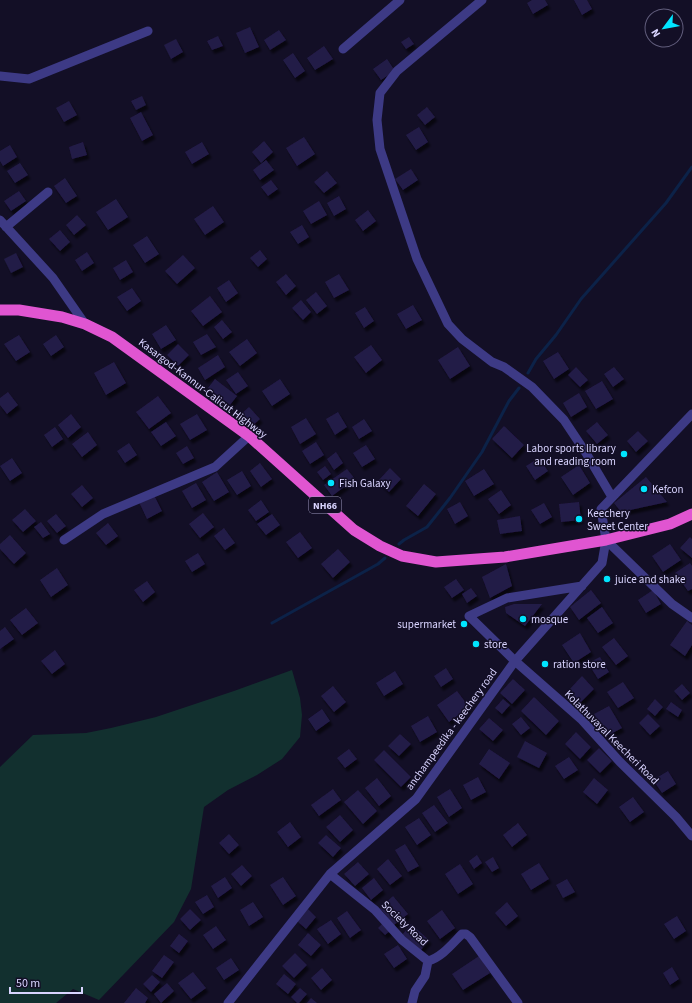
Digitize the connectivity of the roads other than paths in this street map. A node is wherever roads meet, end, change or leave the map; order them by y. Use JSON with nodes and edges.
{"nodes":[{"id":1,"x":400,"y":0,"type":"edge"},
{"id":2,"x":482,"y":0,"type":"edge"},
{"id":3,"x":148,"y":31,"type":"dead end"},
{"id":4,"x":343,"y":49,"type":"dead end"},
{"id":5,"x":0,"y":76,"type":"edge"},
{"id":6,"x":48,"y":192,"type":"dead end"},
{"id":7,"x":3,"y":223,"type":"edge"},
{"id":8,"x":0,"y":310,"type":"edge"},
{"id":9,"x":85,"y":324,"type":"junction"},
{"id":10,"x":692,"y":414,"type":"edge"},
{"id":11,"x":249,"y":436,"type":"junction"},
{"id":12,"x":612,"y":497,"type":"junction"},
{"id":13,"x":692,"y":514,"type":"edge"},
{"id":14,"x":64,"y":540,"type":"dead end"},
{"id":15,"x":606,"y":540,"type":"junction"},
{"id":16,"x":582,"y":586,"type":"junction"},
{"id":17,"x":692,"y":618,"type":"edge"},
{"id":18,"x":515,"y":661,"type":"junction"},
{"id":19,"x":692,"y":836,"type":"edge"},
{"id":20,"x":330,"y":874,"type":"junction"},
{"id":21,"x":428,"y":961,"type":"junction"},
{"id":22,"x":228,"y":1003,"type":"edge"},
{"id":23,"x":412,"y":1003,"type":"edge"},
{"id":24,"x":518,"y":1003,"type":"edge"}],
"edges":[{"from":1,"to":4,"type":"street"},
{"from":2,"to":12,"type":"street"},
{"from":3,"to":5,"type":"street"},
{"from":6,"to":7,"type":"street"},
{"from":7,"to":9,"type":"street"},
{"from":8,"to":9,"type":"highway","name":"Kasargod-Kannur-Calicut Highway","number":"NH66"},
{"from":9,"to":11,"type":"highway","name":"Kasargod-Kannur-Calicut Highway","number":"NH66"},
{"from":10,"to":12,"type":"street"},
{"from":11,"to":14,"type":"street"},
{"from":11,"to":15,"type":"highway","name":"Kasargod-Kannur-Calicut Highway","number":"NH66"},
{"from":12,"to":15,"type":"street"},
{"from":13,"to":15,"type":"highway","name":"Kasargod-Kannur-Calicut Highway","number":"NH66"},
{"from":15,"to":16,"type":"street"},
{"from":15,"to":17,"type":"street"},
{"from":16,"to":18,"type":"street"},
{"from":16,"to":18,"type":"street","name":"Kolathuvayal Keecheri Road"},
{"from":18,"to":19,"type":"street","name":"Kolathuvayal Keecheri Road"},
{"from":18,"to":20,"type":"street","name":"anchampeedika - keechery road"},
{"from":20,"to":21,"type":"street","name":"Society Road"},
{"from":20,"to":22,"type":"street","name":"anchampeedika - keechery road"},
{"from":21,"to":23,"type":"street","name":"Society Road"},
{"from":21,"to":24,"type":"street"}]}
